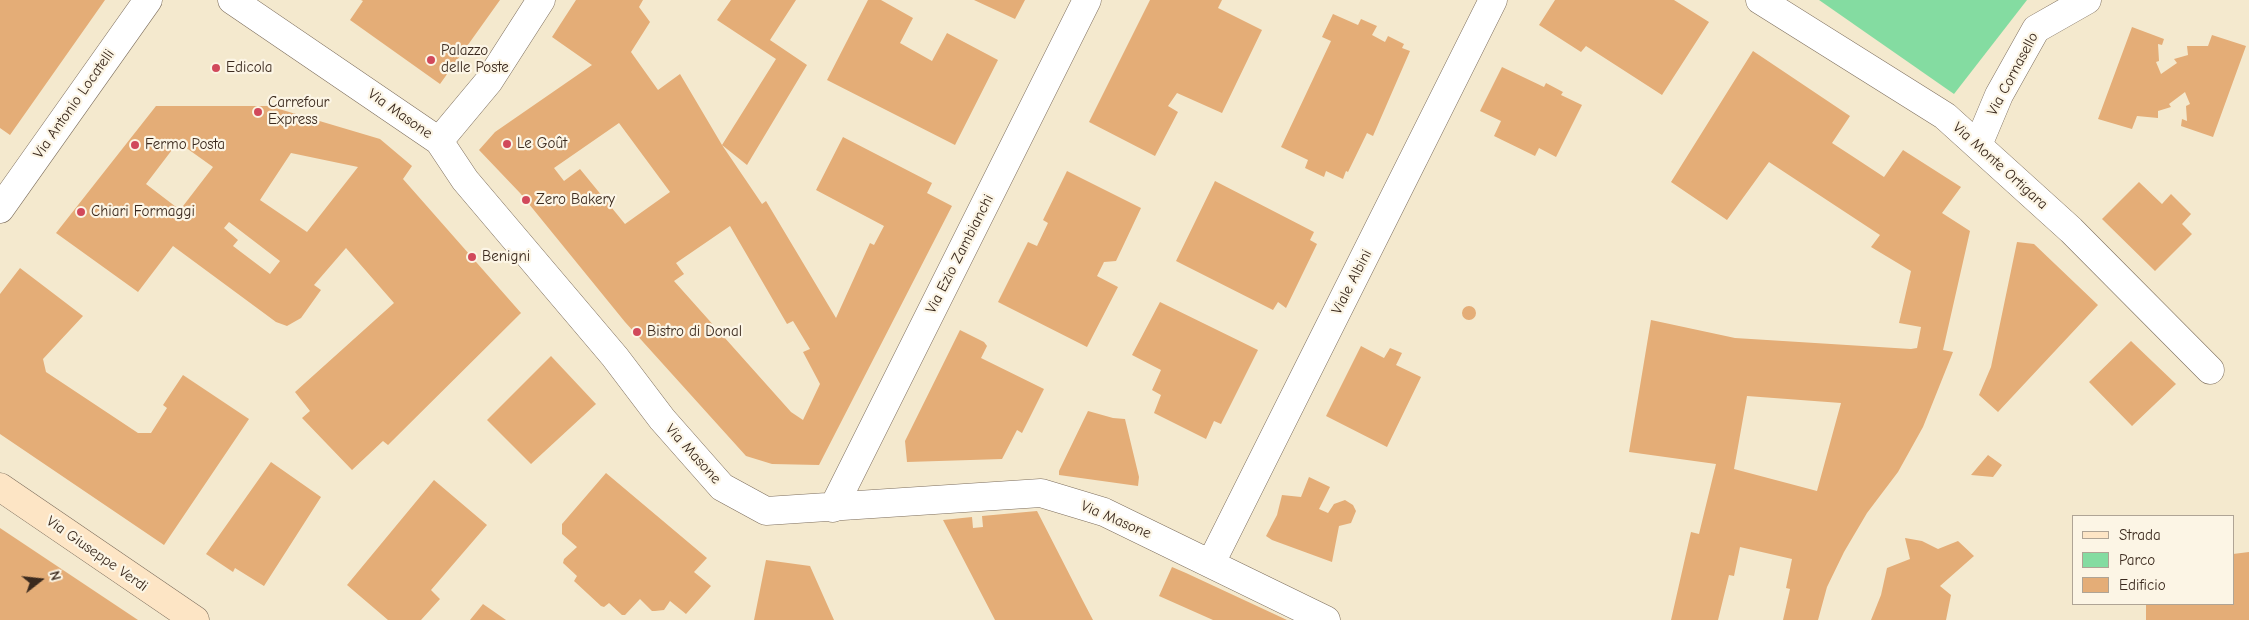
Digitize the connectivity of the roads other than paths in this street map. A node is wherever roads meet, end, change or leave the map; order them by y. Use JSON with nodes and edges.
{"nodes":[{"id":1,"x":148,"y":0,"type":"edge"},
{"id":2,"x":232,"y":0,"type":"edge"},
{"id":3,"x":541,"y":0,"type":"edge"},
{"id":4,"x":1087,"y":0,"type":"edge"},
{"id":5,"x":1493,"y":0,"type":"edge"},
{"id":6,"x":1760,"y":0,"type":"edge"},
{"id":7,"x":2087,"y":0,"type":"edge"},
{"id":8,"x":438,"y":141,"type":"junction"},
{"id":9,"x":1978,"y":145,"type":"junction"},
{"id":10,"x":0,"y":209,"type":"edge"},
{"id":11,"x":2210,"y":370,"type":"dead end"},
{"id":12,"x":0,"y":487,"type":"edge"},
{"id":13,"x":833,"y":508,"type":"junction"},
{"id":14,"x":1212,"y":563,"type":"junction"},
{"id":15,"x":194,"y":620,"type":"edge"},
{"id":16,"x":1326,"y":620,"type":"edge"}],
"edges":[{"from":1,"to":10,"type":"street","name":"Via Antonio Locatelli"},
{"from":2,"to":8,"type":"street","name":"Via Masone"},
{"from":3,"to":8,"type":"street"},
{"from":4,"to":13,"type":"street","name":"Via Ezio Zambianchi"},
{"from":5,"to":14,"type":"street","name":"Viale Albini"},
{"from":6,"to":9,"type":"street","name":"Via Monte Ortigara"},
{"from":7,"to":9,"type":"street","name":"Via Cornasello"},
{"from":8,"to":13,"type":"street","name":"Via Masone"},
{"from":9,"to":11,"type":"street","name":"Via Monte Ortigara"},
{"from":12,"to":15,"type":"street","name":"Via Giuseppe Verdi"},
{"from":13,"to":14,"type":"street","name":"Via Masone"},
{"from":14,"to":16,"type":"street","name":"Via Masone"}]}
